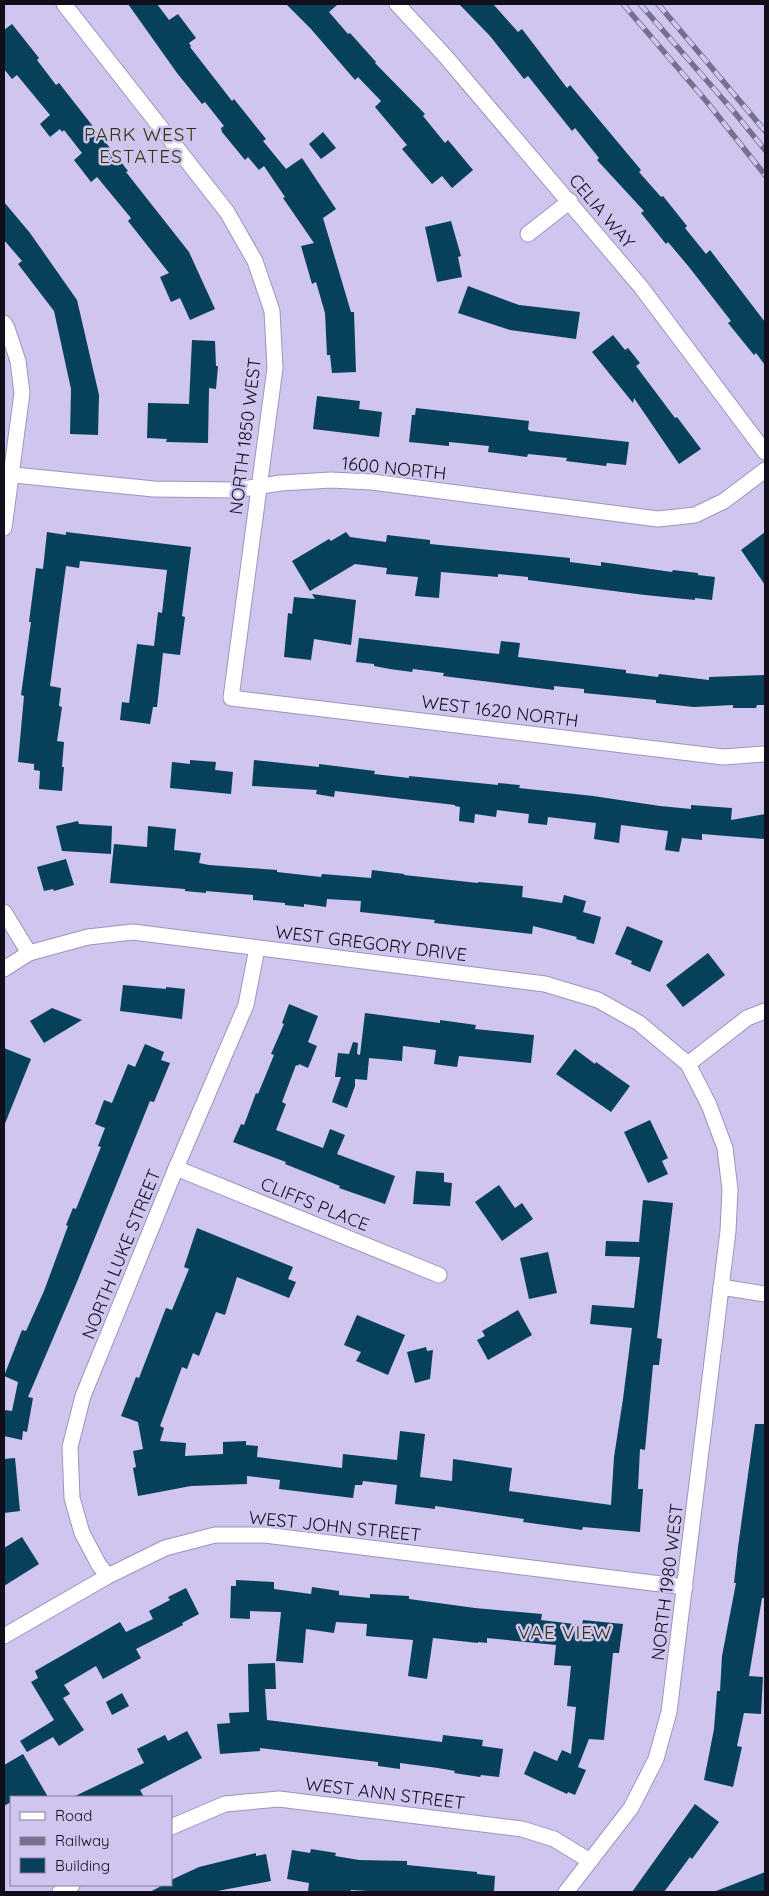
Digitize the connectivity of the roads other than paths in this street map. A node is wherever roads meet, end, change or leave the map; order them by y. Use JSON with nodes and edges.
{"nodes":[{"id":1,"x":64,"y":4,"type":"edge"},
{"id":2,"x":397,"y":4,"type":"edge"},
{"id":3,"x":570,"y":202,"type":"junction"},
{"id":4,"x":528,"y":234,"type":"dead end"},
{"id":5,"x":4,"y":323,"type":"edge"},
{"id":6,"x":765,"y":452,"type":"edge"},
{"id":7,"x":765,"y":470,"type":"edge"},
{"id":8,"x":7,"y":475,"type":"edge"},
{"id":9,"x":259,"y":486,"type":"junction"},
{"id":10,"x":4,"y":528,"type":"edge"},
{"id":11,"x":231,"y":698,"type":"joint"},
{"id":12,"x":765,"y":754,"type":"edge"},
{"id":13,"x":4,"y":912,"type":"edge"},
{"id":14,"x":257,"y":948,"type":"junction"},
{"id":15,"x":29,"y":953,"type":"junction"},
{"id":16,"x":4,"y":970,"type":"edge"},
{"id":17,"x":765,"y":1011,"type":"edge"},
{"id":18,"x":688,"y":1064,"type":"junction"},
{"id":19,"x":176,"y":1168,"type":"junction"},
{"id":20,"x":439,"y":1275,"type":"dead end"},
{"id":21,"x":721,"y":1287,"type":"junction"},
{"id":22,"x":765,"y":1294,"type":"edge"},
{"id":23,"x":108,"y":1576,"type":"junction"},
{"id":24,"x":685,"y":1587,"type":"junction"},
{"id":25,"x":4,"y":1636,"type":"edge"},
{"id":26,"x":172,"y":1827,"type":"edge"},
{"id":27,"x":590,"y":1861,"type":"junction"},
{"id":28,"x":566,"y":1892,"type":"edge"}],
"edges":[{"from":1,"to":9,"type":"street","name":"NORTH 1850 WEST"},
{"from":2,"to":3,"type":"street","name":"CELIA WAY"},
{"from":3,"to":4,"type":"street"},
{"from":3,"to":6,"type":"street","name":"CELIA WAY"},
{"from":5,"to":8,"type":"street"},
{"from":7,"to":9,"type":"street","name":"1600 NORTH"},
{"from":8,"to":9,"type":"street","name":"1600 NORTH"},
{"from":8,"to":10,"type":"street"},
{"from":9,"to":11,"type":"street","name":"NORTH 1850 WEST"},
{"from":11,"to":12,"type":"street","name":"WEST 1620 NORTH"},
{"from":13,"to":15,"type":"street"},
{"from":14,"to":15,"type":"street","name":"WEST GREGORY DRIVE"},
{"from":14,"to":18,"type":"street","name":"WEST GREGORY DRIVE"},
{"from":14,"to":19,"type":"street","name":"NORTH LUKE STREET"},
{"from":15,"to":16,"type":"street","name":"WEST GREGORY DRIVE"},
{"from":17,"to":18,"type":"street"},
{"from":18,"to":21,"type":"street","name":"NORTH 1980 WEST"},
{"from":19,"to":20,"type":"street","name":"CLIFFS PLACE"},
{"from":19,"to":23,"type":"street","name":"NORTH LUKE STREET"},
{"from":21,"to":22,"type":"street"},
{"from":21,"to":24,"type":"street","name":"NORTH 1980 WEST"},
{"from":23,"to":24,"type":"street","name":"WEST JOHN STREET"},
{"from":23,"to":25,"type":"street","name":"WEST JOHN STREET"},
{"from":24,"to":27,"type":"street","name":"NORTH 1980 WEST"},
{"from":26,"to":27,"type":"street","name":"WEST ANN STREET"},
{"from":27,"to":28,"type":"street","name":"NORTH 1980 WEST"}]}
